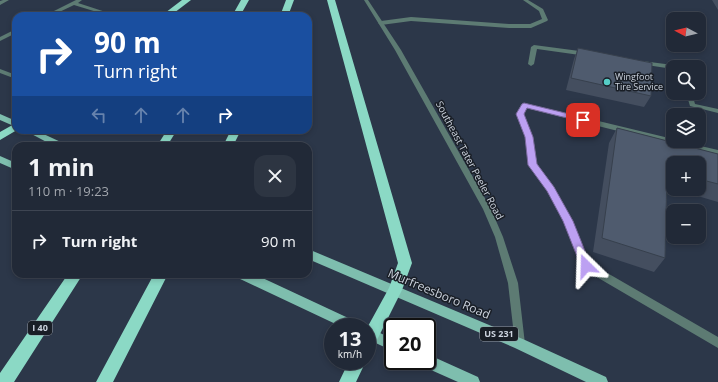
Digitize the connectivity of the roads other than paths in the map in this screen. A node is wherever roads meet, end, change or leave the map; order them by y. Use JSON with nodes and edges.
{"nodes":[{"id":1,"x":7,"y":0,"type":"edge"},
{"id":2,"x":80,"y":0,"type":"edge"},
{"id":3,"x":186,"y":0,"type":"edge"},
{"id":4,"x":245,"y":0,"type":"edge"},
{"id":5,"x":290,"y":0,"type":"edge"},
{"id":6,"x":331,"y":0,"type":"edge"},
{"id":7,"x":366,"y":0,"type":"edge"},
{"id":8,"x":525,"y":0,"type":"edge"},
{"id":9,"x":0,"y":3,"type":"edge"},
{"id":10,"x":74,"y":3,"type":"junction"},
{"id":11,"x":55,"y":12,"type":"edge"},
{"id":12,"x":102,"y":12,"type":"edge"},
{"id":13,"x":170,"y":12,"type":"edge"},
{"id":14,"x":238,"y":12,"type":"edge"},
{"id":15,"x":286,"y":12,"type":"edge"},
{"id":16,"x":381,"y":23,"type":"junction"},
{"id":17,"x":12,"y":33,"type":"edge"},
{"id":18,"x":0,"y":39,"type":"edge"},
{"id":19,"x":596,"y":56,"type":"edge"},
{"id":20,"x":634,"y":61,"type":"edge"},
{"id":21,"x":531,"y":64,"type":"dead end"},
{"id":22,"x":666,"y":66,"type":"edge"},
{"id":23,"x":0,"y":71,"type":"edge"},
{"id":24,"x":12,"y":76,"type":"edge"},
{"id":25,"x":690,"y":100,"type":"edge"},
{"id":26,"x":718,"y":111,"type":"edge"},
{"id":27,"x":0,"y":117,"type":"edge"},
{"id":28,"x":12,"y":123,"type":"edge"},
{"id":29,"x":12,"y":128,"type":"edge"},
{"id":30,"x":36,"y":134,"type":"edge"},
{"id":31,"x":0,"y":137,"type":"edge"},
{"id":32,"x":54,"y":142,"type":"edge"},
{"id":33,"x":718,"y":153,"type":"edge"},
{"id":34,"x":0,"y":160,"type":"edge"},
{"id":35,"x":12,"y":165,"type":"edge"},
{"id":36,"x":312,"y":256,"type":"edge"},
{"id":37,"x":73,"y":278,"type":"edge"},
{"id":38,"x":159,"y":278,"type":"edge"},
{"id":39,"x":251,"y":278,"type":"edge"},
{"id":40,"x":394,"y":290,"type":"junction"},
{"id":41,"x":336,"y":318,"type":"edge"},
{"id":42,"x":376,"y":323,"type":"edge"},
{"id":43,"x":718,"y":343,"type":"edge"},
{"id":44,"x":520,"y":344,"type":"junction"},
{"id":45,"x":436,"y":365,"type":"edge"},
{"id":46,"x":353,"y":370,"type":"edge"},
{"id":47,"x":4,"y":382,"type":"edge"},
{"id":48,"x":104,"y":382,"type":"edge"},
{"id":49,"x":346,"y":382,"type":"edge"},
{"id":50,"x":473,"y":382,"type":"edge"},
{"id":51,"x":601,"y":382,"type":"edge"}],
"edges":[{"from":1,"to":9,"type":"street"},
{"from":2,"to":10,"type":"street"},
{"from":3,"to":13,"type":"highway"},
{"from":4,"to":14,"type":"highway"},
{"from":5,"to":15,"type":"highway"},
{"from":6,"to":40,"type":"highway"},
{"from":7,"to":16,"type":"street","name":"Southeast Tater Peeler Road"},
{"from":8,"to":16,"type":"street"},
{"from":10,"to":11,"type":"street"},
{"from":10,"to":12,"type":"street"},
{"from":16,"to":44,"type":"street","name":"Southeast Tater Peeler Road"},
{"from":17,"to":18,"type":"street"},
{"from":19,"to":21,"type":"street"},
{"from":20,"to":22,"type":"street"},
{"from":23,"to":24,"type":"street"},
{"from":25,"to":26,"type":"street"},
{"from":27,"to":28,"type":"main road"},
{"from":29,"to":31,"type":"highway"},
{"from":30,"to":32,"type":"main road"},
{"from":33,"to":43,"type":"street"},
{"from":34,"to":35,"type":"main road"},
{"from":36,"to":40,"type":"main road","name":"Murfreesboro Road","number":"US 231"},
{"from":37,"to":47,"type":"highway","number":"I 40"},
{"from":38,"to":48,"type":"highway"},
{"from":39,"to":41,"type":"main road"},
{"from":40,"to":42,"type":"highway"},
{"from":40,"to":44,"type":"main road","name":"Murfreesboro Road","number":"US 231"},
{"from":44,"to":51,"type":"main road","name":"Murfreesboro Road","number":"US 231"},
{"from":45,"to":50,"type":"main road"},
{"from":46,"to":49,"type":"highway"}]}
